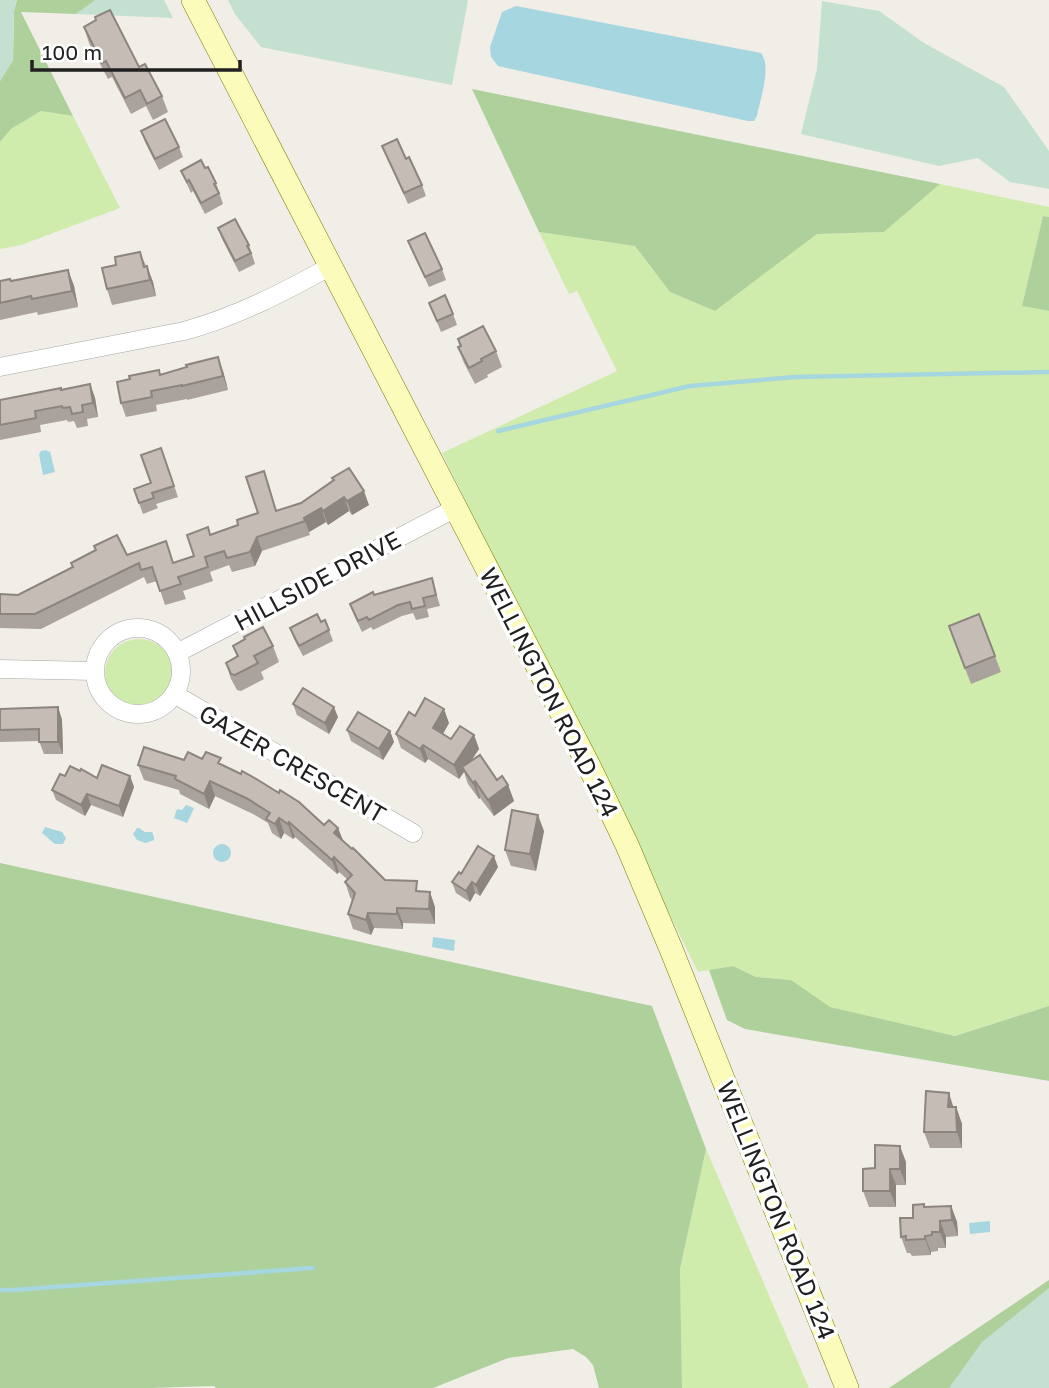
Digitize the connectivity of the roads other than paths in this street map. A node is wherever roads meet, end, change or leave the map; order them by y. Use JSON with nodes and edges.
{"nodes":[{"id":1,"x":198,"y":9,"type":"edge"},
{"id":2,"x":331,"y":266,"type":"junction"},
{"id":3,"x":0,"y":368,"type":"edge"},
{"id":4,"x":456,"y":508,"type":"junction"},
{"id":5,"x":177,"y":653,"type":"junction"},
{"id":6,"x":0,"y":669,"type":"edge"},
{"id":7,"x":94,"y":671,"type":"junction"},
{"id":8,"x":174,"y":694,"type":"junction"},
{"id":9,"x":413,"y":833,"type":"dead end"},
{"id":10,"x":848,"y":1388,"type":"edge"}],
"edges":[{"from":1,"to":2,"type":"main road","name":"WELLINGTON ROAD 124"},
{"from":2,"to":3,"type":"street"},
{"from":2,"to":4,"type":"main road","name":"WELLINGTON ROAD 124"},
{"from":4,"to":5,"type":"street","name":"HILLSIDE DRIVE"},
{"from":4,"to":10,"type":"main road","name":"WELLINGTON ROAD 124"},
{"from":5,"to":7,"type":"street"},
{"from":5,"to":8,"type":"street"},
{"from":6,"to":7,"type":"street"},
{"from":7,"to":8,"type":"street"},
{"from":8,"to":9,"type":"street","name":"GAZER CRESCENT"}]}
